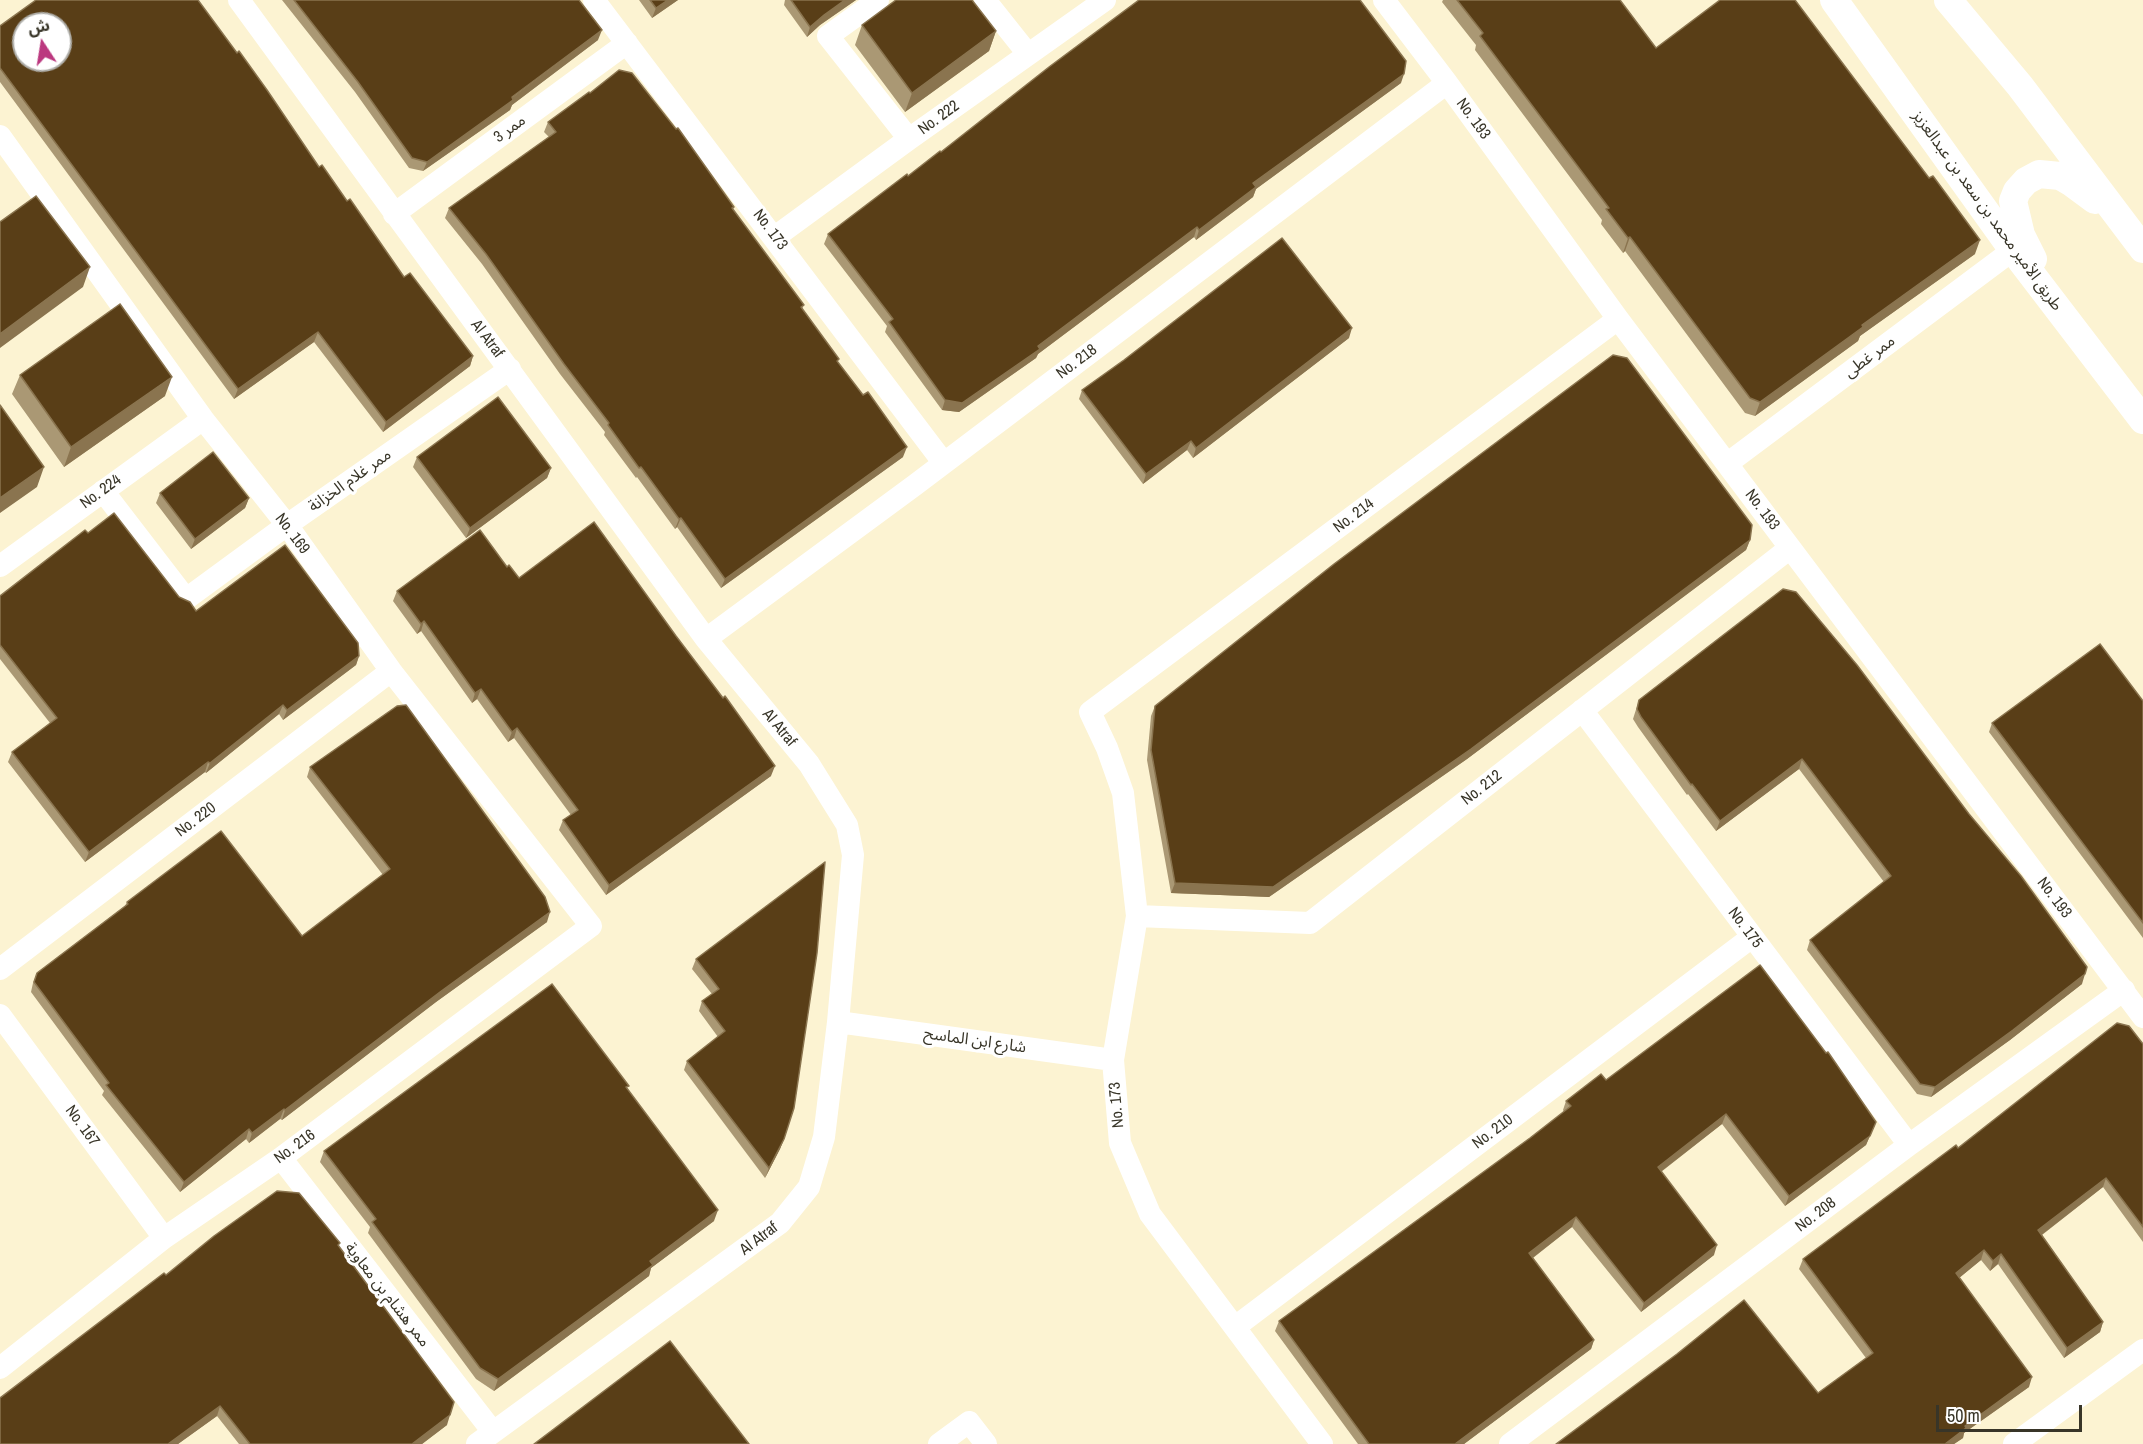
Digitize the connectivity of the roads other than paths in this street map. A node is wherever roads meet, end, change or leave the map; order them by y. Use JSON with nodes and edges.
{"nodes":[{"id":1,"x":239,"y":0,"type":"edge"},
{"id":2,"x":594,"y":0,"type":"edge"},
{"id":3,"x":878,"y":0,"type":"edge"},
{"id":4,"x":985,"y":0,"type":"edge"},
{"id":5,"x":1105,"y":0,"type":"edge"},
{"id":6,"x":1384,"y":0,"type":"edge"},
{"id":7,"x":1834,"y":0,"type":"edge"},
{"id":8,"x":1948,"y":0,"type":"edge"},
{"id":9,"x":627,"y":43,"type":"junction"},
{"id":10,"x":1028,"y":54,"type":"junction"},
{"id":11,"x":1447,"y":83,"type":"junction"},
{"id":12,"x":0,"y":136,"type":"edge"},
{"id":13,"x":909,"y":139,"type":"junction"},
{"id":14,"x":8,"y":163,"type":"edge"},
{"id":15,"x":394,"y":214,"type":"junction"},
{"id":16,"x":2124,"y":224,"type":"junction"},
{"id":17,"x":775,"y":237,"type":"junction"},
{"id":18,"x":2143,"y":249,"type":"edge"},
{"id":19,"x":2013,"y":250,"type":"junction"},
{"id":20,"x":2057,"y":308,"type":"junction"},
{"id":21,"x":1618,"y":319,"type":"junction"},
{"id":22,"x":510,"y":369,"type":"junction"},
{"id":23,"x":202,"y":419,"type":"junction"},
{"id":24,"x":2143,"y":420,"type":"edge"},
{"id":25,"x":943,"y":462,"type":"junction"},
{"id":26,"x":1728,"y":463,"type":"junction"},
{"id":27,"x":103,"y":491,"type":"junction"},
{"id":28,"x":287,"y":525,"type":"junction"},
{"id":29,"x":1790,"y":548,"type":"junction"},
{"id":30,"x":0,"y":566,"type":"edge"},
{"id":31,"x":706,"y":639,"type":"junction"},
{"id":32,"x":392,"y":671,"type":"junction"},
{"id":33,"x":1582,"y":710,"type":"junction"},
{"id":34,"x":1090,"y":712,"type":"joint"},
{"id":35,"x":1137,"y":916,"type":"junction"},
{"id":36,"x":591,"y":926,"type":"joint"},
{"id":37,"x":1752,"y":937,"type":"junction"},
{"id":38,"x":0,"y":969,"type":"edge"},
{"id":39,"x":2124,"y":990,"type":"junction"},
{"id":40,"x":0,"y":1015,"type":"edge"},
{"id":41,"x":2143,"y":1017,"type":"edge"},
{"id":42,"x":838,"y":1022,"type":"junction"},
{"id":43,"x":1113,"y":1060,"type":"junction"},
{"id":44,"x":1910,"y":1145,"type":"junction"},
{"id":45,"x":281,"y":1158,"type":"junction"},
{"id":46,"x":164,"y":1238,"type":"junction"},
{"id":47,"x":1235,"y":1327,"type":"junction"},
{"id":48,"x":2143,"y":1350,"type":"edge"},
{"id":49,"x":0,"y":1368,"type":"edge"},
{"id":50,"x":485,"y":1438,"type":"edge"},
{"id":51,"x":939,"y":1444,"type":"edge"},
{"id":52,"x":986,"y":1444,"type":"edge"},
{"id":53,"x":1322,"y":1444,"type":"edge"},
{"id":54,"x":1510,"y":1444,"type":"edge"},
{"id":55,"x":2014,"y":1444,"type":"edge"}],
"edges":[{"from":1,"to":15,"type":"street","name":"Al Atraf"},
{"from":2,"to":9,"type":"street","name":"No. 173"},
{"from":3,"to":13,"type":"street"},
{"from":4,"to":10,"type":"street"},
{"from":5,"to":10,"type":"street","name":"No. 222"},
{"from":6,"to":11,"type":"street","name":"No. 193"},
{"from":7,"to":19,"type":"main road","name":"طريق الأمير محمد بن سعد بن عبدالعزيز"},
{"from":8,"to":16,"type":"main road"},
{"from":9,"to":15,"type":"street","name":"ممر 3"},
{"from":9,"to":17,"type":"street","name":"No. 173"},
{"from":10,"to":13,"type":"street","name":"No. 222"},
{"from":11,"to":21,"type":"street","name":"No. 193"},
{"from":11,"to":25,"type":"street","name":"No. 218"},
{"from":12,"to":14,"type":"street","name":"No. 169"},
{"from":13,"to":17,"type":"street","name":"No. 222"},
{"from":14,"to":23,"type":"street","name":"No. 169"},
{"from":15,"to":22,"type":"street","name":"Al Atraf"},
{"from":16,"to":18,"type":"main road"},
{"from":16,"to":20,"type":"main road"},
{"from":17,"to":25,"type":"street","name":"No. 173"},
{"from":19,"to":20,"type":"main road","name":"طريق الأمير محمد بن سعد بن عبدالعزيز"},
{"from":19,"to":26,"type":"street","name":"ممر غطى"},
{"from":20,"to":24,"type":"main road","name":"طريق الأمير محمد بن سعد بن عبدالعزيز"},
{"from":21,"to":26,"type":"street","name":"No. 193"},
{"from":21,"to":34,"type":"street","name":"No. 214"},
{"from":22,"to":28,"type":"street","name":"ممر غلام الخزانة"},
{"from":22,"to":31,"type":"street","name":"Al Atraf"},
{"from":23,"to":27,"type":"street","name":"No. 224"},
{"from":23,"to":28,"type":"street","name":"No. 169"},
{"from":25,"to":31,"type":"street","name":"No. 218"},
{"from":26,"to":29,"type":"street","name":"No. 193"},
{"from":27,"to":28,"type":"street","name":"ممر غلام الخزانة"},
{"from":27,"to":30,"type":"street","name":"No. 224"},
{"from":28,"to":32,"type":"street","name":"No. 169"},
{"from":29,"to":33,"type":"street","name":"No. 212"},
{"from":29,"to":39,"type":"street","name":"No. 193"},
{"from":31,"to":42,"type":"street","name":"Al Atraf"},
{"from":32,"to":36,"type":"street","name":"No. 169"},
{"from":32,"to":38,"type":"street","name":"No. 220"},
{"from":33,"to":35,"type":"street","name":"No. 212"},
{"from":33,"to":37,"type":"street","name":"No. 175"},
{"from":34,"to":35,"type":"street","name":"No. 173"},
{"from":35,"to":43,"type":"street","name":"No. 173"},
{"from":36,"to":45,"type":"street","name":"No. 216"},
{"from":37,"to":44,"type":"street","name":"No. 175"},
{"from":37,"to":47,"type":"street","name":"No. 210"},
{"from":39,"to":41,"type":"street","name":"No. 193"},
{"from":39,"to":44,"type":"street","name":"No. 208"},
{"from":40,"to":46,"type":"street","name":"No. 167"},
{"from":42,"to":43,"type":"street","name":"شارع ابن الماسح"},
{"from":42,"to":50,"type":"street","name":"Al Atraf"},
{"from":43,"to":47,"type":"street","name":"No. 173"},
{"from":44,"to":54,"type":"street","name":"No. 208"},
{"from":45,"to":46,"type":"street","name":"No. 216"},
{"from":45,"to":50,"type":"street","name":"ممر هشام بن معاوية"},
{"from":46,"to":49,"type":"street","name":"No. 216"},
{"from":47,"to":53,"type":"street","name":"No. 173"},
{"from":48,"to":55,"type":"street"},
{"from":51,"to":52,"type":"street"}]}
